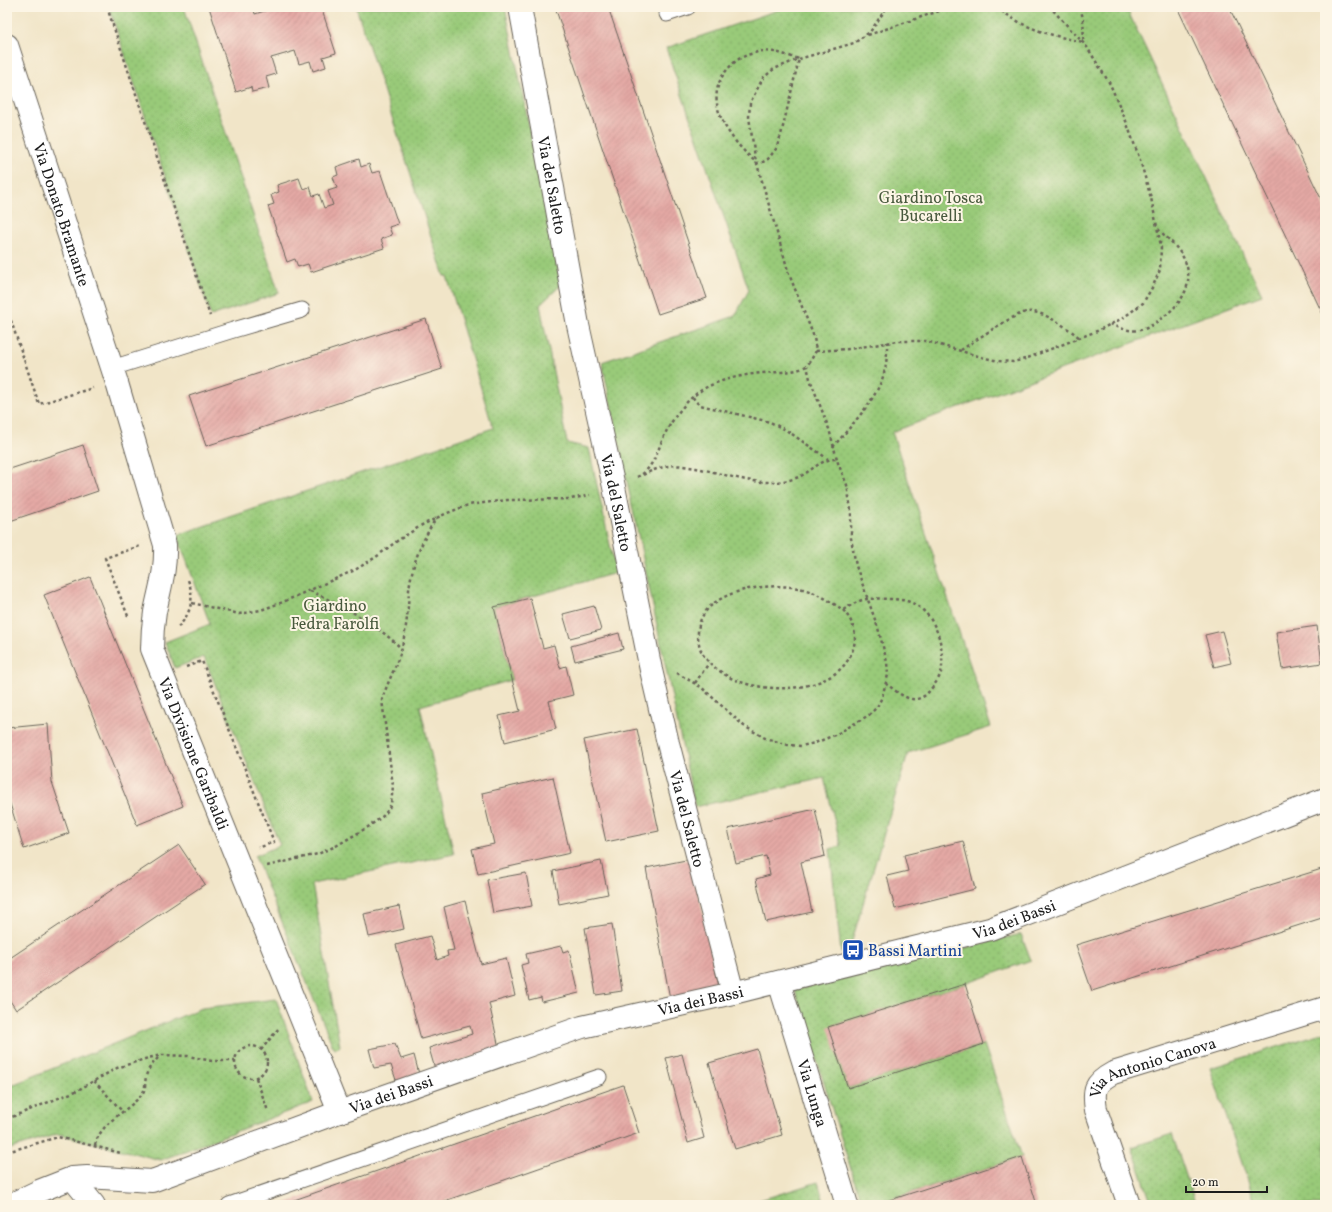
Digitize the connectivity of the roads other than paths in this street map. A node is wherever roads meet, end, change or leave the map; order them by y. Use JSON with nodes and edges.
{"nodes":[{"id":1,"x":520,"y":7,"type":"edge"},
{"id":2,"x":688,"y":7,"type":"edge"},
{"id":3,"x":666,"y":14,"type":"dead end"},
{"id":4,"x":7,"y":45,"type":"edge"},
{"id":5,"x":302,"y":310,"type":"dead end"},
{"id":6,"x":114,"y":376,"type":"junction"},
{"id":7,"x":1325,"y":799,"type":"edge"},
{"id":8,"x":779,"y":982,"type":"junction"},
{"id":9,"x":733,"y":993,"type":"junction"},
{"id":10,"x":1325,"y":1008,"type":"edge"},
{"id":11,"x":599,"y":1077,"type":"dead end"},
{"id":12,"x":339,"y":1112,"type":"junction"},
{"id":13,"x":72,"y":1178,"type":"junction"},
{"id":14,"x":10,"y":1205,"type":"edge"},
{"id":15,"x":94,"y":1205,"type":"edge"},
{"id":16,"x":229,"y":1205,"type":"edge"},
{"id":17,"x":846,"y":1205,"type":"edge"},
{"id":18,"x":1129,"y":1205,"type":"edge"}],
"edges":[{"from":1,"to":9,"type":"street","name":"Via del Saletto"},
{"from":2,"to":3,"type":"lane"},
{"from":4,"to":6,"type":"street","name":"Via Donato Bramante"},
{"from":5,"to":6,"type":"lane"},
{"from":6,"to":12,"type":"street","name":"Via Divisione Garibaldi"},
{"from":7,"to":8,"type":"street","name":"Via dei Bassi"},
{"from":8,"to":9,"type":"street","name":"Via dei Bassi"},
{"from":8,"to":17,"type":"street","name":"Via Lunga"},
{"from":9,"to":12,"type":"street","name":"Via dei Bassi"},
{"from":10,"to":18,"type":"street","name":"Via Antonio Canova"},
{"from":11,"to":16,"type":"lane"},
{"from":12,"to":13,"type":"street","name":"Via dei Bassi"},
{"from":13,"to":14,"type":"street","name":"Via dei Bassi"},
{"from":13,"to":15,"type":"street"}]}
